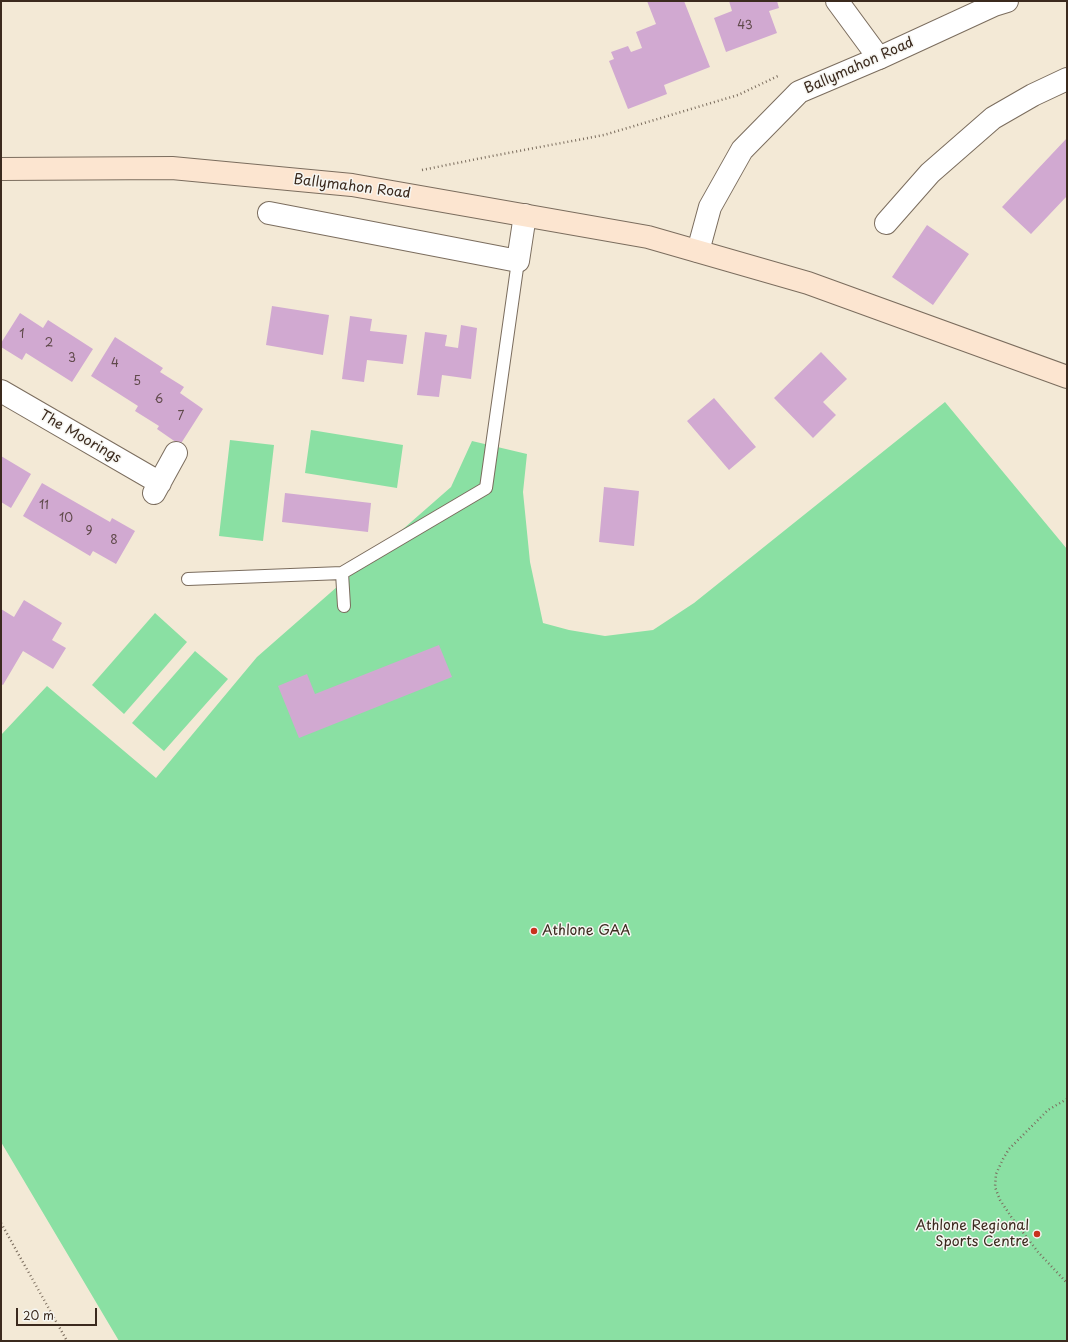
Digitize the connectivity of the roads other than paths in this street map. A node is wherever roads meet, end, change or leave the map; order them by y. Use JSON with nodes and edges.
{"nodes":[{"id":1,"x":837,"y":1,"type":"edge"},
{"id":2,"x":1007,"y":1,"type":"edge"},
{"id":3,"x":879,"y":58,"type":"junction"},
{"id":4,"x":1067,"y":79,"type":"edge"},
{"id":5,"x":1,"y":169,"type":"edge"},
{"id":6,"x":269,"y":213,"type":"dead end"},
{"id":7,"x":524,"y":215,"type":"junction"},
{"id":8,"x":886,"y":223,"type":"dead end"},
{"id":9,"x":698,"y":251,"type":"junction"},
{"id":10,"x":518,"y":261,"type":"junction"},
{"id":11,"x":1067,"y":377,"type":"edge"},
{"id":12,"x":1,"y":391,"type":"edge"},
{"id":13,"x":176,"y":453,"type":"dead end"},
{"id":14,"x":342,"y":573,"type":"junction"},
{"id":15,"x":188,"y":579,"type":"dead end"},
{"id":16,"x":344,"y":606,"type":"dead end"}],
"edges":[{"from":1,"to":3,"type":"street"},
{"from":2,"to":3,"type":"street","name":"Ballymahon Road"},
{"from":3,"to":9,"type":"street","name":"Ballymahon Road"},
{"from":4,"to":8,"type":"street"},
{"from":5,"to":7,"type":"main road","name":"Ballymahon Road"},
{"from":6,"to":10,"type":"street"},
{"from":7,"to":9,"type":"main road","name":"Ballymahon Road"},
{"from":7,"to":10,"type":"street"},
{"from":9,"to":11,"type":"main road","name":"Ballymahon Road"},
{"from":10,"to":14,"type":"lane"},
{"from":12,"to":13,"type":"street","name":"The Moorings"},
{"from":14,"to":15,"type":"lane"},
{"from":14,"to":16,"type":"lane"}]}
